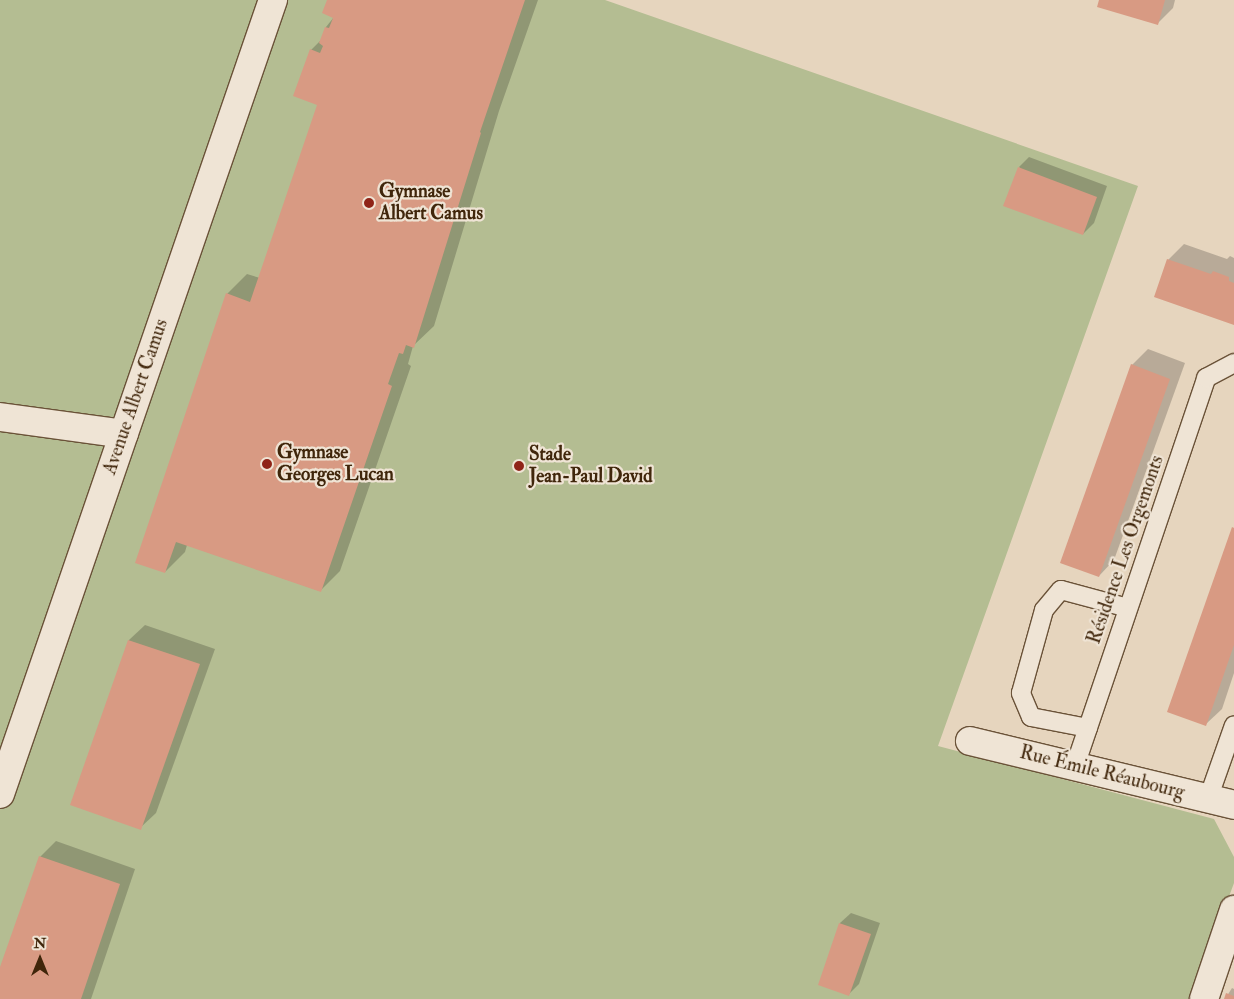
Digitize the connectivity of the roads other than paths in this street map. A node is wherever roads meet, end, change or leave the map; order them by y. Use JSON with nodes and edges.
{"nodes":[{"id":1,"x":273,"y":0,"type":"edge"},
{"id":2,"x":1234,"y":363,"type":"edge"},
{"id":3,"x":0,"y":417,"type":"edge"},
{"id":4,"x":124,"y":434,"type":"junction"},
{"id":5,"x":1128,"y":608,"type":"junction"},
{"id":6,"x":1234,"y":725,"type":"edge"},
{"id":7,"x":1088,"y":728,"type":"junction"},
{"id":8,"x":970,"y":741,"type":"dead end"},
{"id":9,"x":1075,"y":766,"type":"junction"},
{"id":10,"x":0,"y":794,"type":"edge"},
{"id":11,"x":1208,"y":799,"type":"junction"},
{"id":12,"x":1234,"y":805,"type":"edge"},
{"id":13,"x":1234,"y":910,"type":"edge"},
{"id":14,"x":1204,"y":999,"type":"edge"}],
"edges":[{"from":1,"to":4,"type":"street","name":"Avenue Albert Camus"},
{"from":2,"to":5,"type":"lane","name":"Résidence Les Orgemonts"},
{"from":3,"to":4,"type":"street"},
{"from":4,"to":10,"type":"street","name":"Avenue Albert Camus"},
{"from":5,"to":7,"type":"lane","name":"Résidence Les Orgemonts"},
{"from":5,"to":7,"type":"lane"},
{"from":6,"to":11,"type":"lane"},
{"from":7,"to":9,"type":"lane","name":"Résidence Les Orgemonts"},
{"from":8,"to":9,"type":"street","name":"Rue Émile Réaubourg"},
{"from":9,"to":11,"type":"street","name":"Rue Émile Réaubourg"},
{"from":11,"to":12,"type":"street","name":"Rue Émile Réaubourg"},
{"from":13,"to":14,"type":"street"}]}
